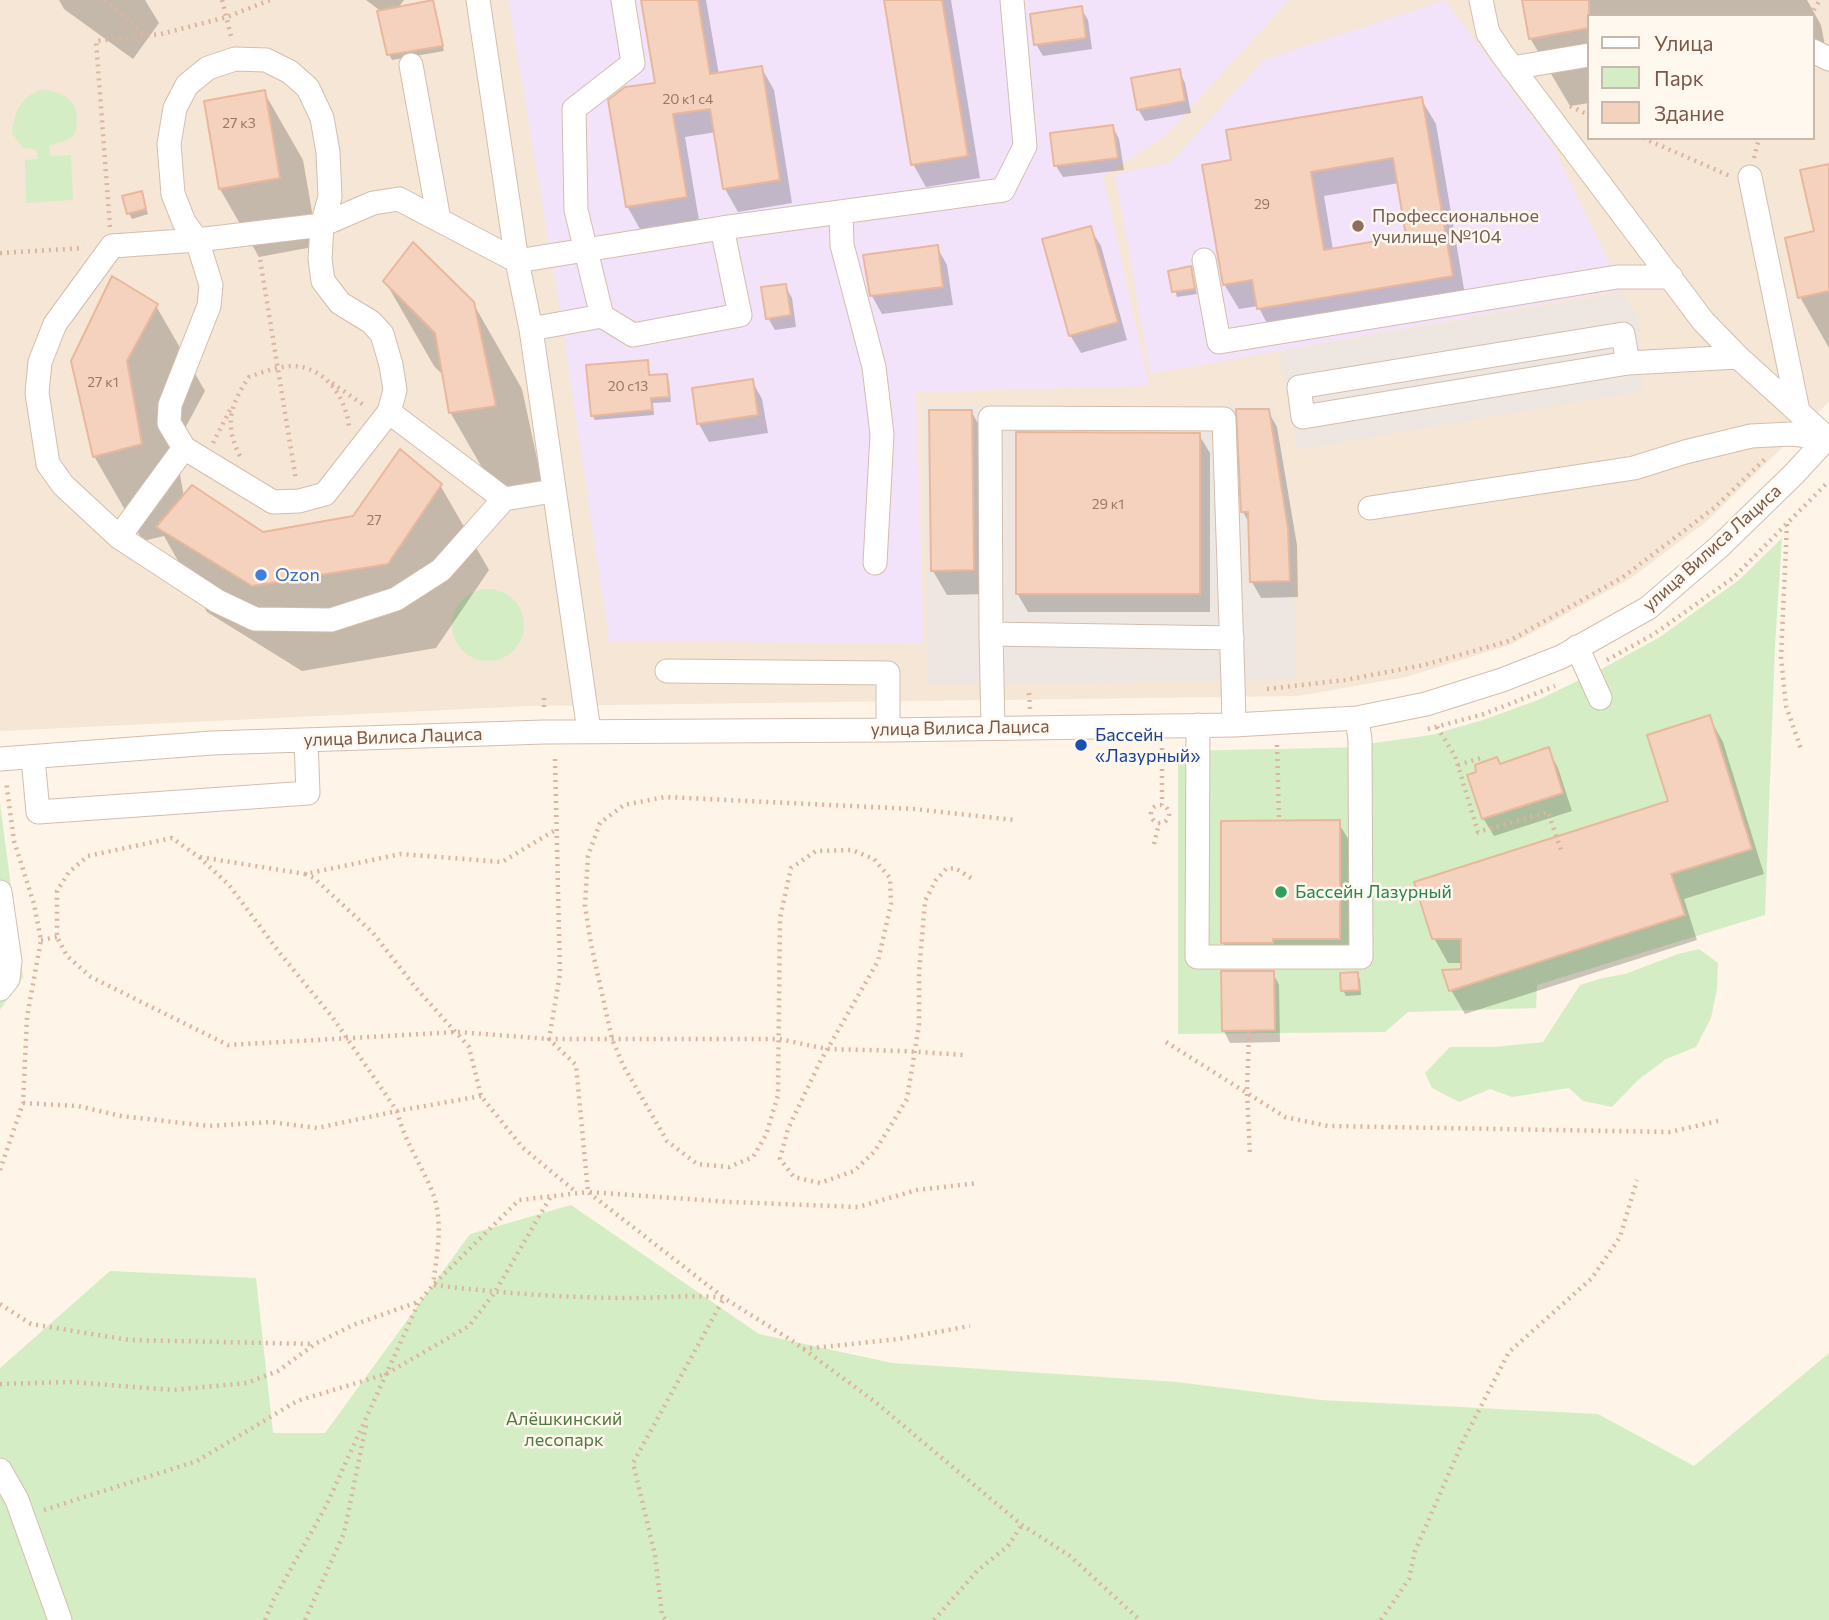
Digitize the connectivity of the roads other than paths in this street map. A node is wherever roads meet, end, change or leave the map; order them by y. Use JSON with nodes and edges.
{"nodes":[{"id":1,"x":478,"y":0,"type":"edge"},
{"id":2,"x":623,"y":0,"type":"edge"},
{"id":3,"x":1012,"y":0,"type":"edge"},
{"id":4,"x":1481,"y":0,"type":"edge"},
{"id":5,"x":1588,"y":55,"type":"edge"},
{"id":6,"x":411,"y":65,"type":"dead end"},
{"id":7,"x":1513,"y":68,"type":"junction"},
{"id":8,"x":1750,"y":177,"type":"road end"},
{"id":9,"x":841,"y":213,"type":"junction"},
{"id":10,"x":439,"y":220,"type":"junction"},
{"id":11,"x":322,"y":225,"type":"junction"},
{"id":12,"x":722,"y":228,"type":"junction"},
{"id":13,"x":197,"y":240,"type":"junction"},
{"id":14,"x":587,"y":251,"type":"junction"},
{"id":15,"x":1204,"y":260,"type":"dead end"},
{"id":16,"x":517,"y":261,"type":"junction"},
{"id":17,"x":1671,"y":277,"type":"junction"},
{"id":18,"x":602,"y":316,"type":"junction"},
{"id":19,"x":531,"y":329,"type":"junction"},
{"id":20,"x":1738,"y":357,"type":"junction"},
{"id":21,"x":1628,"y":363,"type":"junction"},
{"id":22,"x":1798,"y":411,"type":"junction"},
{"id":23,"x":386,"y":415,"type":"junction"},
{"id":24,"x":1828,"y":437,"type":"edge"},
{"id":25,"x":184,"y":448,"type":"junction"},
{"id":26,"x":553,"y":491,"type":"junction"},
{"id":27,"x":505,"y":499,"type":"junction"},
{"id":28,"x":1370,"y":508,"type":"dead end"},
{"id":29,"x":119,"y":537,"type":"junction"},
{"id":30,"x":875,"y":564,"type":"dead end"},
{"id":31,"x":991,"y":634,"type":"junction"},
{"id":32,"x":1231,"y":638,"type":"junction"},
{"id":33,"x":1577,"y":647,"type":"junction"},
{"id":34,"x":667,"y":671,"type":"dead end"},
{"id":35,"x":1600,"y":698,"type":"dead end"},
{"id":36,"x":1357,"y":718,"type":"junction"},
{"id":37,"x":1198,"y":725,"type":"junction"},
{"id":38,"x":1234,"y":725,"type":"junction"},
{"id":39,"x":993,"y":728,"type":"junction"},
{"id":40,"x":888,"y":730,"type":"junction"},
{"id":41,"x":589,"y":731,"type":"junction"},
{"id":42,"x":306,"y":740,"type":"junction"},
{"id":43,"x":33,"y":758,"type":"junction"},
{"id":44,"x":0,"y":759,"type":"edge"},
{"id":45,"x":0,"y":892,"type":"edge"},
{"id":46,"x":0,"y":989,"type":"edge"},
{"id":47,"x":0,"y":1471,"type":"edge"},
{"id":48,"x":60,"y":1620,"type":"edge"}],
"edges":[{"from":1,"to":16,"type":"street"},
{"from":2,"to":14,"type":"street"},
{"from":3,"to":9,"type":"street"},
{"from":4,"to":7,"type":"street"},
{"from":5,"to":7,"type":"street"},
{"from":6,"to":10,"type":"street"},
{"from":7,"to":17,"type":"street"},
{"from":8,"to":22,"type":"street"},
{"from":9,"to":12,"type":"street"},
{"from":9,"to":30,"type":"street"},
{"from":10,"to":11,"type":"street"},
{"from":10,"to":16,"type":"street"},
{"from":11,"to":13,"type":"street"},
{"from":11,"to":13,"type":"street"},
{"from":11,"to":23,"type":"street"},
{"from":12,"to":14,"type":"street"},
{"from":12,"to":18,"type":"street"},
{"from":13,"to":25,"type":"street"},
{"from":13,"to":29,"type":"street"},
{"from":14,"to":16,"type":"street"},
{"from":14,"to":18,"type":"street"},
{"from":15,"to":17,"type":"street"},
{"from":16,"to":19,"type":"street"},
{"from":17,"to":20,"type":"street"},
{"from":18,"to":19,"type":"street"},
{"from":19,"to":26,"type":"street"},
{"from":20,"to":21,"type":"street"},
{"from":20,"to":22,"type":"street"},
{"from":21,"to":21,"type":"street"},
{"from":22,"to":24,"type":"street"},
{"from":23,"to":25,"type":"street"},
{"from":23,"to":27,"type":"street"},
{"from":24,"to":28,"type":"street"},
{"from":24,"to":33,"type":"street","name":"улица Вилиса Лациса"},
{"from":25,"to":29,"type":"street"},
{"from":26,"to":27,"type":"street"},
{"from":26,"to":41,"type":"street"},
{"from":27,"to":29,"type":"street"},
{"from":31,"to":32,"type":"street"},
{"from":31,"to":32,"type":"street"},
{"from":31,"to":39,"type":"street"},
{"from":32,"to":38,"type":"street"},
{"from":33,"to":35,"type":"street"},
{"from":33,"to":36,"type":"street","name":"улица Вилиса Лациса"},
{"from":34,"to":40,"type":"street"},
{"from":36,"to":37,"type":"street"},
{"from":36,"to":38,"type":"street","name":"улица Вилиса Лациса"},
{"from":37,"to":38,"type":"street","name":"улица Вилиса Лациса"},
{"from":37,"to":39,"type":"street","name":"улица Вилиса Лациса"},
{"from":39,"to":40,"type":"street","name":"улица Вилиса Лациса"},
{"from":40,"to":41,"type":"street","name":"улица Вилиса Лациса"},
{"from":41,"to":42,"type":"street","name":"улица Вилиса Лациса"},
{"from":42,"to":43,"type":"street","name":"улица Вилиса Лациса"},
{"from":42,"to":43,"type":"street"},
{"from":43,"to":44,"type":"street","name":"улица Вилиса Лациса"},
{"from":45,"to":46,"type":"street"},
{"from":47,"to":48,"type":"street"}]}
